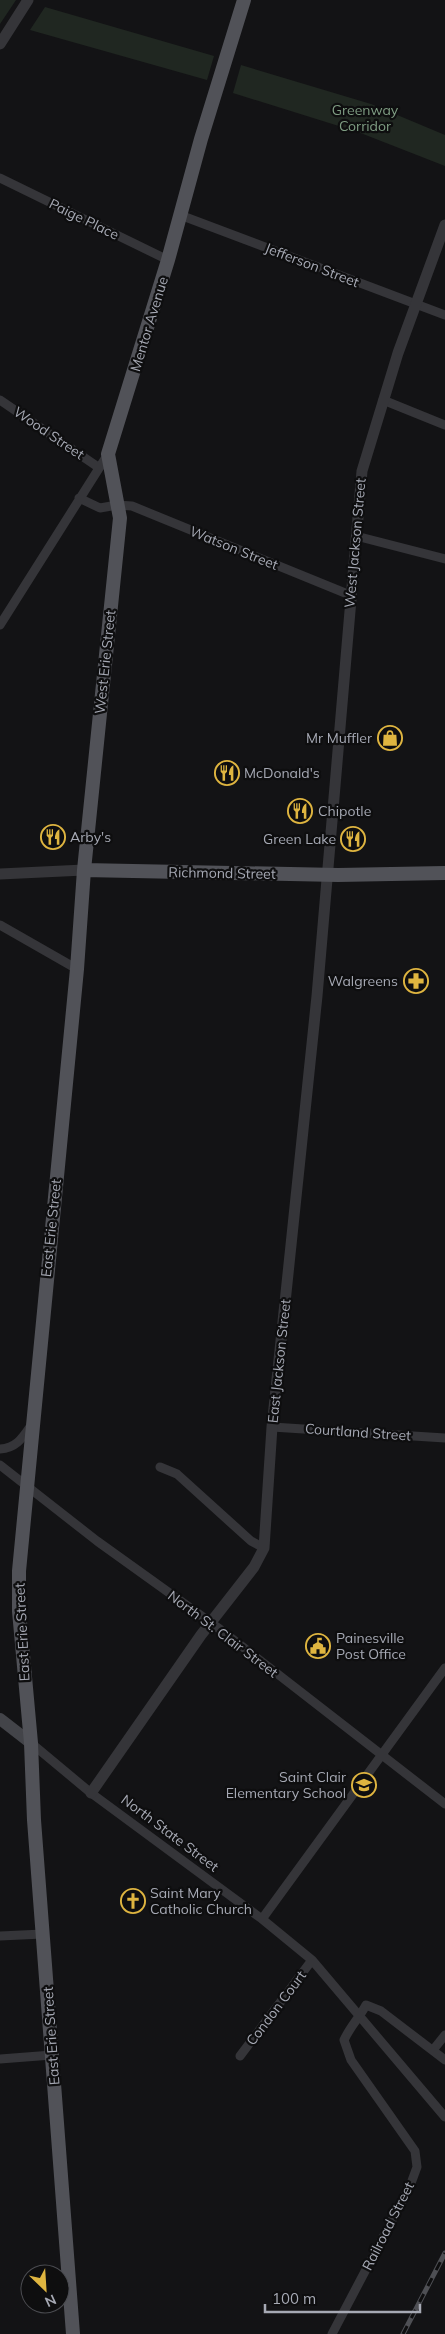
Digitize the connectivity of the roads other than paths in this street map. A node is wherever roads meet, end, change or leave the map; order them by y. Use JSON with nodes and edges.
{"nodes":[{"id":1,"x":28,"y":0,"type":"edge"},
{"id":2,"x":244,"y":0,"type":"edge"},
{"id":3,"x":0,"y":44,"type":"edge"},
{"id":4,"x":0,"y":178,"type":"edge"},
{"id":5,"x":180,"y":215,"type":"junction"},
{"id":6,"x":445,"y":225,"type":"edge"},
{"id":7,"x":168,"y":260,"type":"junction"},
{"id":8,"x":416,"y":305,"type":"junction"},
{"id":9,"x":445,"y":315,"type":"edge"},
{"id":10,"x":383,"y":400,"type":"junction"},
{"id":11,"x":1,"y":402,"type":"edge"},
{"id":12,"x":445,"y":425,"type":"edge"},
{"id":13,"x":108,"y":454,"type":"junction"},
{"id":14,"x":98,"y":467,"type":"junction"},
{"id":15,"x":79,"y":498,"type":"junction"},
{"id":16,"x":117,"y":505,"type":"junction"},
{"id":17,"x":356,"y":536,"type":"junction"},
{"id":18,"x":445,"y":559,"type":"edge"},
{"id":19,"x":350,"y":595,"type":"junction"},
{"id":20,"x":0,"y":625,"type":"edge"},
{"id":21,"x":84,"y":870,"type":"junction"},
{"id":22,"x":445,"y":873,"type":"edge"},
{"id":23,"x":0,"y":874,"type":"edge"},
{"id":24,"x":326,"y":874,"type":"junction"},
{"id":25,"x":0,"y":924,"type":"edge"},
{"id":26,"x":77,"y":969,"type":"junction"},
{"id":27,"x":32,"y":1424,"type":"junction"},
{"id":28,"x":272,"y":1426,"type":"junction"},
{"id":29,"x":445,"y":1438,"type":"edge"},
{"id":30,"x":0,"y":1449,"type":"edge"},
{"id":31,"x":0,"y":1465,"type":"edge"},
{"id":32,"x":160,"y":1467,"type":"dead end"},
{"id":33,"x":26,"y":1485,"type":"junction"},
{"id":34,"x":264,"y":1548,"type":"junction"},
{"id":35,"x":210,"y":1624,"type":"junction"},
{"id":36,"x":445,"y":1668,"type":"edge"},
{"id":37,"x":0,"y":1720,"type":"edge"},
{"id":38,"x":31,"y":1743,"type":"junction"},
{"id":39,"x":383,"y":1756,"type":"junction"},
{"id":40,"x":90,"y":1793,"type":"junction"},
{"id":41,"x":445,"y":1804,"type":"edge"},
{"id":42,"x":262,"y":1919,"type":"junction"},
{"id":43,"x":43,"y":1934,"type":"junction"},
{"id":44,"x":0,"y":1936,"type":"edge"},
{"id":45,"x":312,"y":1960,"type":"junction"},
{"id":46,"x":359,"y":2018,"type":"junction"},
{"id":47,"x":445,"y":2035,"type":"edge"},
{"id":48,"x":433,"y":2050,"type":"junction"},
{"id":49,"x":52,"y":2055,"type":"junction"},
{"id":50,"x":240,"y":2056,"type":"dead end"},
{"id":51,"x":0,"y":2059,"type":"edge"},
{"id":52,"x":445,"y":2060,"type":"edge"},
{"id":53,"x":445,"y":2117,"type":"edge"},
{"id":54,"x":73,"y":2334,"type":"edge"},
{"id":55,"x":332,"y":2334,"type":"edge"}],
"edges":[{"from":1,"to":3,"type":"street"},
{"from":2,"to":5,"type":"main road","name":"Mentor Avenue"},
{"from":4,"to":7,"type":"street","name":"Paige Place"},
{"from":5,"to":7,"type":"main road","name":"Mentor Avenue"},
{"from":5,"to":8,"type":"street","name":"Jefferson Street"},
{"from":6,"to":8,"type":"street","name":"West Jackson Street"},
{"from":7,"to":13,"type":"main road","name":"Mentor Avenue"},
{"from":8,"to":9,"type":"street","name":"Jefferson Street"},
{"from":8,"to":10,"type":"street","name":"West Jackson Street"},
{"from":10,"to":12,"type":"street"},
{"from":10,"to":17,"type":"street","name":"West Jackson Street"},
{"from":11,"to":14,"type":"street","name":"Wood Street"},
{"from":13,"to":14,"type":"street","name":"Mentor Avenue"},
{"from":13,"to":16,"type":"main road","name":"West Erie Street"},
{"from":14,"to":15,"type":"street","name":"Mentor Avenue"},
{"from":15,"to":16,"type":"street","name":"Watson Street"},
{"from":15,"to":20,"type":"street","name":"Mentor Avenue"},
{"from":16,"to":19,"type":"street","name":"Watson Street"},
{"from":16,"to":21,"type":"main road","name":"West Erie Street"},
{"from":17,"to":18,"type":"street"},
{"from":17,"to":19,"type":"street","name":"West Jackson Street"},
{"from":19,"to":24,"type":"street","name":"West Jackson Street"},
{"from":21,"to":23,"type":"street","name":"Richmond Street"},
{"from":21,"to":24,"type":"main road","name":"Richmond Street"},
{"from":21,"to":26,"type":"main road","name":"East Erie Street"},
{"from":22,"to":24,"type":"main road","name":"Richmond Street"},
{"from":24,"to":28,"type":"street","name":"East Jackson Street"},
{"from":25,"to":26,"type":"street"},
{"from":26,"to":27,"type":"main road","name":"East Erie Street"},
{"from":27,"to":30,"type":"street"},
{"from":27,"to":33,"type":"main road","name":"East Erie Street"},
{"from":28,"to":29,"type":"street","name":"Courtland Street"},
{"from":28,"to":34,"type":"street","name":"East Jackson Street"},
{"from":31,"to":33,"type":"street","name":"North St. Clair Street"},
{"from":32,"to":34,"type":"street"},
{"from":33,"to":35,"type":"street","name":"North St. Clair Street"},
{"from":33,"to":38,"type":"main road","name":"East Erie Street"},
{"from":34,"to":35,"type":"street","name":"East Jackson Street"},
{"from":35,"to":39,"type":"street","name":"North St. Clair Street"},
{"from":35,"to":40,"type":"street","name":"East Jackson Street"},
{"from":36,"to":39,"type":"street"},
{"from":37,"to":38,"type":"main road","name":"North State Street"},
{"from":38,"to":40,"type":"street","name":"North State Street"},
{"from":38,"to":43,"type":"main road","name":"East Erie Street"},
{"from":39,"to":41,"type":"street","name":"North St. Clair Street"},
{"from":39,"to":42,"type":"street"},
{"from":40,"to":42,"type":"street","name":"North State Street"},
{"from":42,"to":45,"type":"street","name":"North State Street"},
{"from":43,"to":44,"type":"street"},
{"from":43,"to":49,"type":"main road","name":"East Erie Street"},
{"from":45,"to":46,"type":"street","name":"North State Street"},
{"from":45,"to":50,"type":"street","name":"Condon Court"},
{"from":46,"to":48,"type":"street"},
{"from":46,"to":53,"type":"street","name":"North State Street"},
{"from":46,"to":55,"type":"street","name":"Railroad Street"},
{"from":47,"to":48,"type":"street"},
{"from":48,"to":52,"type":"street"},
{"from":49,"to":51,"type":"street"},
{"from":49,"to":54,"type":"main road","name":"East Erie Street"}]}
